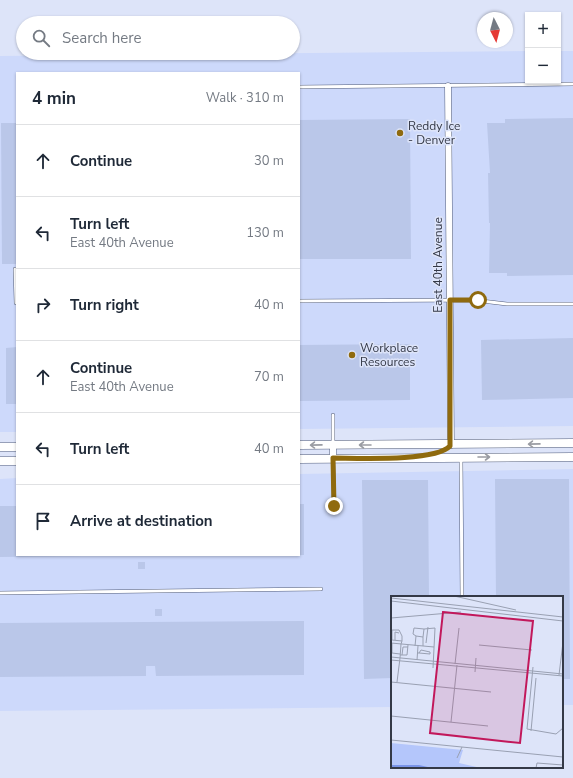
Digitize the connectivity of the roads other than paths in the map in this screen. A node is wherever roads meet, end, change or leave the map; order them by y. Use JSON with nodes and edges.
{"nodes":[{"id":1,"x":573,"y":84,"type":"edge"},
{"id":2,"x":448,"y":86,"type":"junction"},
{"id":3,"x":300,"y":87,"type":"edge"},
{"id":4,"x":15,"y":269,"type":"dead end"},
{"id":5,"x":450,"y":300,"type":"junction"},
{"id":6,"x":300,"y":301,"type":"edge"},
{"id":7,"x":16,"y":303,"type":"dead end"},
{"id":8,"x":573,"y":304,"type":"edge"},
{"id":9,"x":333,"y":415,"type":"dead end"},
{"id":10,"x":573,"y":443,"type":"edge"},
{"id":11,"x":451,"y":444,"type":"junction"},
{"id":12,"x":300,"y":445,"type":"edge"},
{"id":13,"x":333,"y":445,"type":"junction"},
{"id":14,"x":0,"y":447,"type":"edge"},
{"id":15,"x":16,"y":447,"type":"edge"},
{"id":16,"x":461,"y":457,"type":"junction"},
{"id":17,"x":573,"y":457,"type":"edge"},
{"id":18,"x":333,"y":458,"type":"junction"},
{"id":19,"x":408,"y":458,"type":"junction"},
{"id":20,"x":300,"y":459,"type":"edge"},
{"id":21,"x":0,"y":461,"type":"edge"},
{"id":22,"x":16,"y":461,"type":"edge"},
{"id":23,"x":334,"y":506,"type":"dead end"},
{"id":24,"x":320,"y":590,"type":"dead end"},
{"id":25,"x":0,"y":593,"type":"edge"},
{"id":26,"x":462,"y":596,"type":"edge"}],
"edges":[{"from":1,"to":2,"type":"lane"},
{"from":2,"to":3,"type":"lane"},
{"from":2,"to":5,"type":"street","name":"East 40th Avenue"},
{"from":4,"to":7,"type":"lane"},
{"from":5,"to":6,"type":"lane"},
{"from":5,"to":8,"type":"lane"},
{"from":5,"to":11,"type":"street","name":"East 40th Avenue"},
{"from":9,"to":13,"type":"lane"},
{"from":10,"to":11,"type":"street","one_way":true},
{"from":11,"to":13,"type":"street","one_way":true},
{"from":11,"to":19,"type":"street"},
{"from":13,"to":12,"type":"street","one_way":true},
{"from":13,"to":18,"type":"street"},
{"from":14,"to":15,"type":"street"},
{"from":16,"to":17,"type":"street","one_way":true},
{"from":16,"to":19,"type":"street"},
{"from":16,"to":26,"type":"lane"},
{"from":18,"to":19,"type":"street"},
{"from":18,"to":20,"type":"street"},
{"from":18,"to":23,"type":"lane"},
{"from":21,"to":22,"type":"street"},
{"from":24,"to":25,"type":"lane"}]}
